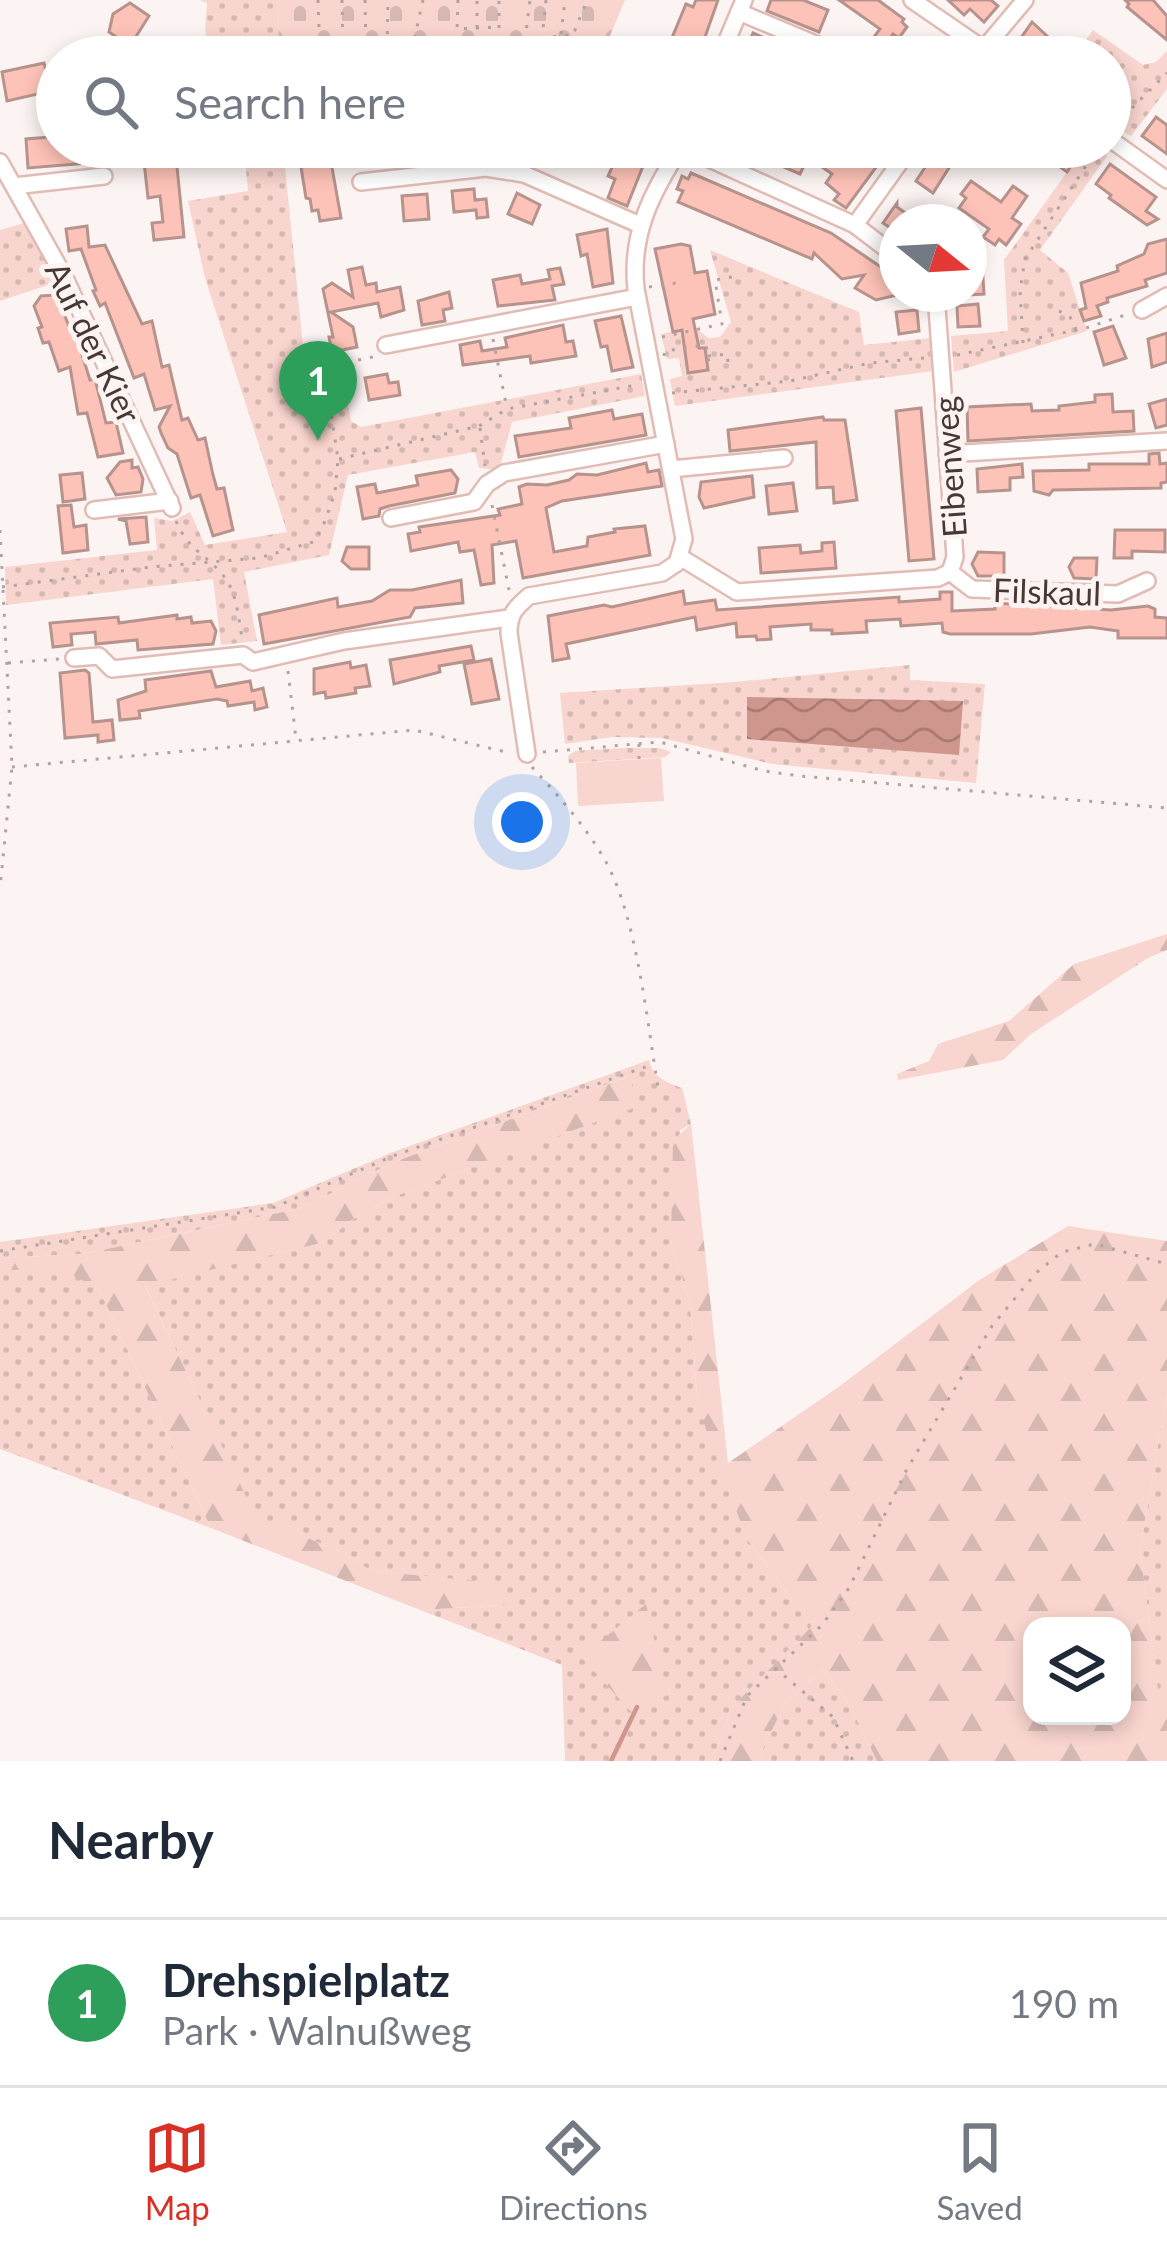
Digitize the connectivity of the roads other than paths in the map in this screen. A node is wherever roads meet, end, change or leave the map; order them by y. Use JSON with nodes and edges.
{"nodes":[{"id":1,"x":912,"y":0,"type":"edge"},
{"id":2,"x":1025,"y":0,"type":"edge"},
{"id":3,"x":742,"y":6,"type":"edge"},
{"id":4,"x":729,"y":36,"type":"edge"},
{"id":5,"x":801,"y":36,"type":"edge"},
{"id":6,"x":961,"y":36,"type":"edge"},
{"id":7,"x":998,"y":36,"type":"edge"},
{"id":8,"x":1131,"y":151,"type":"edge"},
{"id":9,"x":0,"y":162,"type":"edge"},
{"id":10,"x":668,"y":168,"type":"edge"},
{"id":11,"x":729,"y":168,"type":"edge"},
{"id":12,"x":896,"y":168,"type":"edge"},
{"id":13,"x":104,"y":176,"type":"dead end"},
{"id":14,"x":1167,"y":180,"type":"edge"},
{"id":15,"x":361,"y":182,"type":"dead end"},
{"id":16,"x":14,"y":186,"type":"junction"},
{"id":17,"x":640,"y":225,"type":"junction"},
{"id":18,"x":855,"y":225,"type":"junction"},
{"id":19,"x":879,"y":243,"type":"edge"},
{"id":20,"x":636,"y":293,"type":"junction"},
{"id":21,"x":1167,"y":296,"type":"edge"},
{"id":22,"x":1142,"y":310,"type":"road end"},
{"id":23,"x":938,"y":312,"type":"edge"},
{"id":24,"x":386,"y":345,"type":"road end"},
{"id":25,"x":1167,"y":442,"type":"edge"},
{"id":26,"x":666,"y":444,"type":"junction"},
{"id":27,"x":947,"y":454,"type":"junction"},
{"id":28,"x":784,"y":458,"type":"dead end"},
{"id":29,"x":671,"y":469,"type":"junction"},
{"id":30,"x":94,"y":509,"type":"dead end"},
{"id":31,"x":391,"y":518,"type":"dead end"},
{"id":32,"x":680,"y":557,"type":"junction"},
{"id":33,"x":950,"y":572,"type":"junction"},
{"id":34,"x":1147,"y":581,"type":"dead end"},
{"id":35,"x":509,"y":618,"type":"junction"},
{"id":36,"x":74,"y":658,"type":"road end"},
{"id":37,"x":523,"y":754,"type":"road end"}],
"edges":[{"from":1,"to":6,"type":"street"},
{"from":2,"to":7,"type":"street"},
{"from":3,"to":4,"type":"street"},
{"from":3,"to":5,"type":"street"},
{"from":8,"to":14,"type":"street"},
{"from":9,"to":16,"type":"street","name":"Auf der Kier"},
{"from":10,"to":17,"type":"street"},
{"from":11,"to":18,"type":"street"},
{"from":12,"to":18,"type":"street"},
{"from":13,"to":16,"type":"street"},
{"from":15,"to":17,"type":"street"},
{"from":16,"to":30,"type":"street","name":"Auf der Kier"},
{"from":17,"to":20,"type":"street"},
{"from":18,"to":19,"type":"street"},
{"from":20,"to":24,"type":"street"},
{"from":20,"to":26,"type":"street"},
{"from":21,"to":22,"type":"street"},
{"from":23,"to":27,"type":"street","name":"Eibenweg"},
{"from":25,"to":27,"type":"street"},
{"from":26,"to":29,"type":"street"},
{"from":26,"to":31,"type":"street"},
{"from":27,"to":33,"type":"street","name":"Eibenweg"},
{"from":28,"to":29,"type":"street"},
{"from":29,"to":32,"type":"street"},
{"from":32,"to":33,"type":"street","name":"Eibenweg"},
{"from":32,"to":35,"type":"street"},
{"from":33,"to":34,"type":"street","name":"Filskaul"},
{"from":35,"to":36,"type":"street"},
{"from":35,"to":37,"type":"street"}]}
